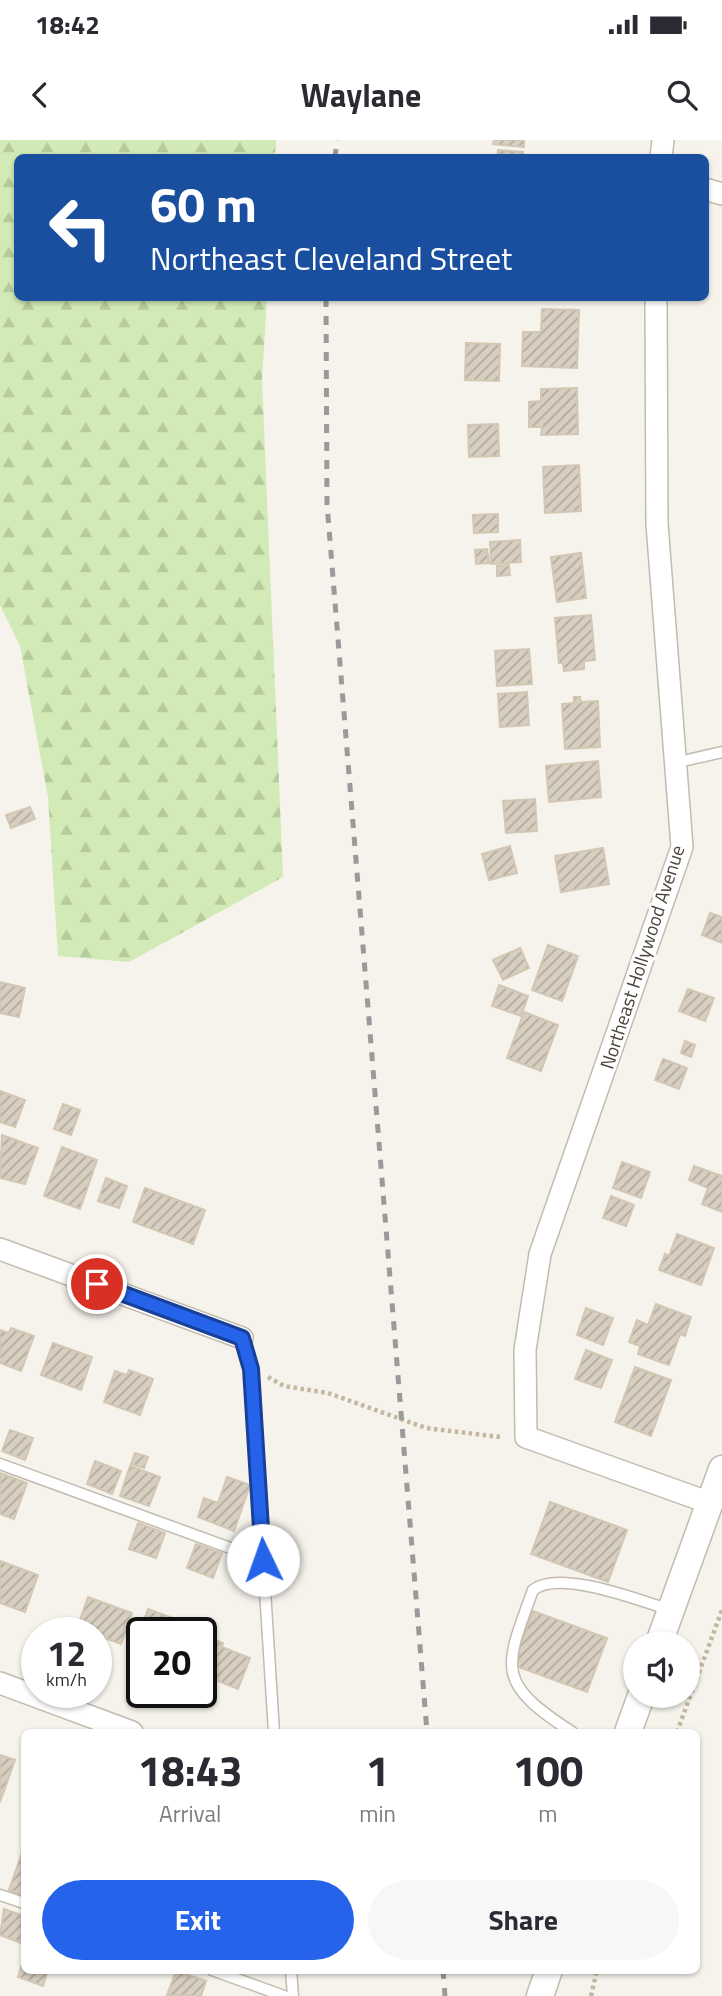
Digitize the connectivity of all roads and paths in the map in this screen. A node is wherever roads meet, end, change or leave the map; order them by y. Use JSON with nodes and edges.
{"nodes":[{"id":1,"x":656,"y":301,"type":"edge"},
{"id":2,"x":722,"y":752,"type":"edge"},
{"id":3,"x":674,"y":763,"type":"junction"},
{"id":4,"x":0,"y":1249,"type":"edge"},
{"id":5,"x":242,"y":1338,"type":"joint"},
{"id":6,"x":251,"y":1369,"type":"junction"},
{"id":7,"x":500,"y":1437,"type":"dead end"},
{"id":8,"x":0,"y":1464,"type":"edge"},
{"id":9,"x":722,"y":1469,"type":"edge"},
{"id":10,"x":716,"y":1506,"type":"edge"},
{"id":11,"x":263,"y":1560,"type":"junction"},
{"id":12,"x":670,"y":1610,"type":"junction"},
{"id":13,"x":722,"y":1611,"type":"edge"},
{"id":14,"x":663,"y":1631,"type":"edge"},
{"id":15,"x":0,"y":1683,"type":"edge"},
{"id":16,"x":636,"y":1708,"type":"edge"},
{"id":17,"x":124,"y":1729,"type":"edge"},
{"id":18,"x":274,"y":1729,"type":"edge"},
{"id":19,"x":568,"y":1729,"type":"edge"},
{"id":20,"x":629,"y":1729,"type":"edge"},
{"id":21,"x":678,"y":1729,"type":"edge"},
{"id":22,"x":0,"y":1895,"type":"edge"},
{"id":23,"x":21,"y":1902,"type":"edge"},
{"id":24,"x":223,"y":1974,"type":"edge"},
{"id":25,"x":291,"y":1974,"type":"edge"},
{"id":26,"x":596,"y":1974,"type":"edge"},
{"id":27,"x":284,"y":1996,"type":"edge"},
{"id":28,"x":293,"y":1996,"type":"edge"},
{"id":29,"x":591,"y":1996,"type":"edge"}],
"edges":[{"from":1,"to":3,"type":"street","name":"Northeast Hollywood Avenue"},
{"from":2,"to":3,"type":"lane"},
{"from":3,"to":10,"type":"street","name":"Northeast Hollywood Avenue"},
{"from":4,"to":5,"type":"street"},
{"from":5,"to":6,"type":"lane"},
{"from":6,"to":7,"type":"path"},
{"from":6,"to":11,"type":"lane"},
{"from":8,"to":11,"type":"lane"},
{"from":9,"to":10,"type":"street"},
{"from":10,"to":12,"type":"street"},
{"from":11,"to":18,"type":"lane"},
{"from":12,"to":14,"type":"street"},
{"from":12,"to":19,"type":"lane"},
{"from":13,"to":21,"type":"path"},
{"from":15,"to":17,"type":"street"},
{"from":16,"to":20,"type":"street"},
{"from":22,"to":23,"type":"lane"},
{"from":24,"to":27,"type":"lane"},
{"from":25,"to":28,"type":"lane"},
{"from":26,"to":29,"type":"path"}]}
